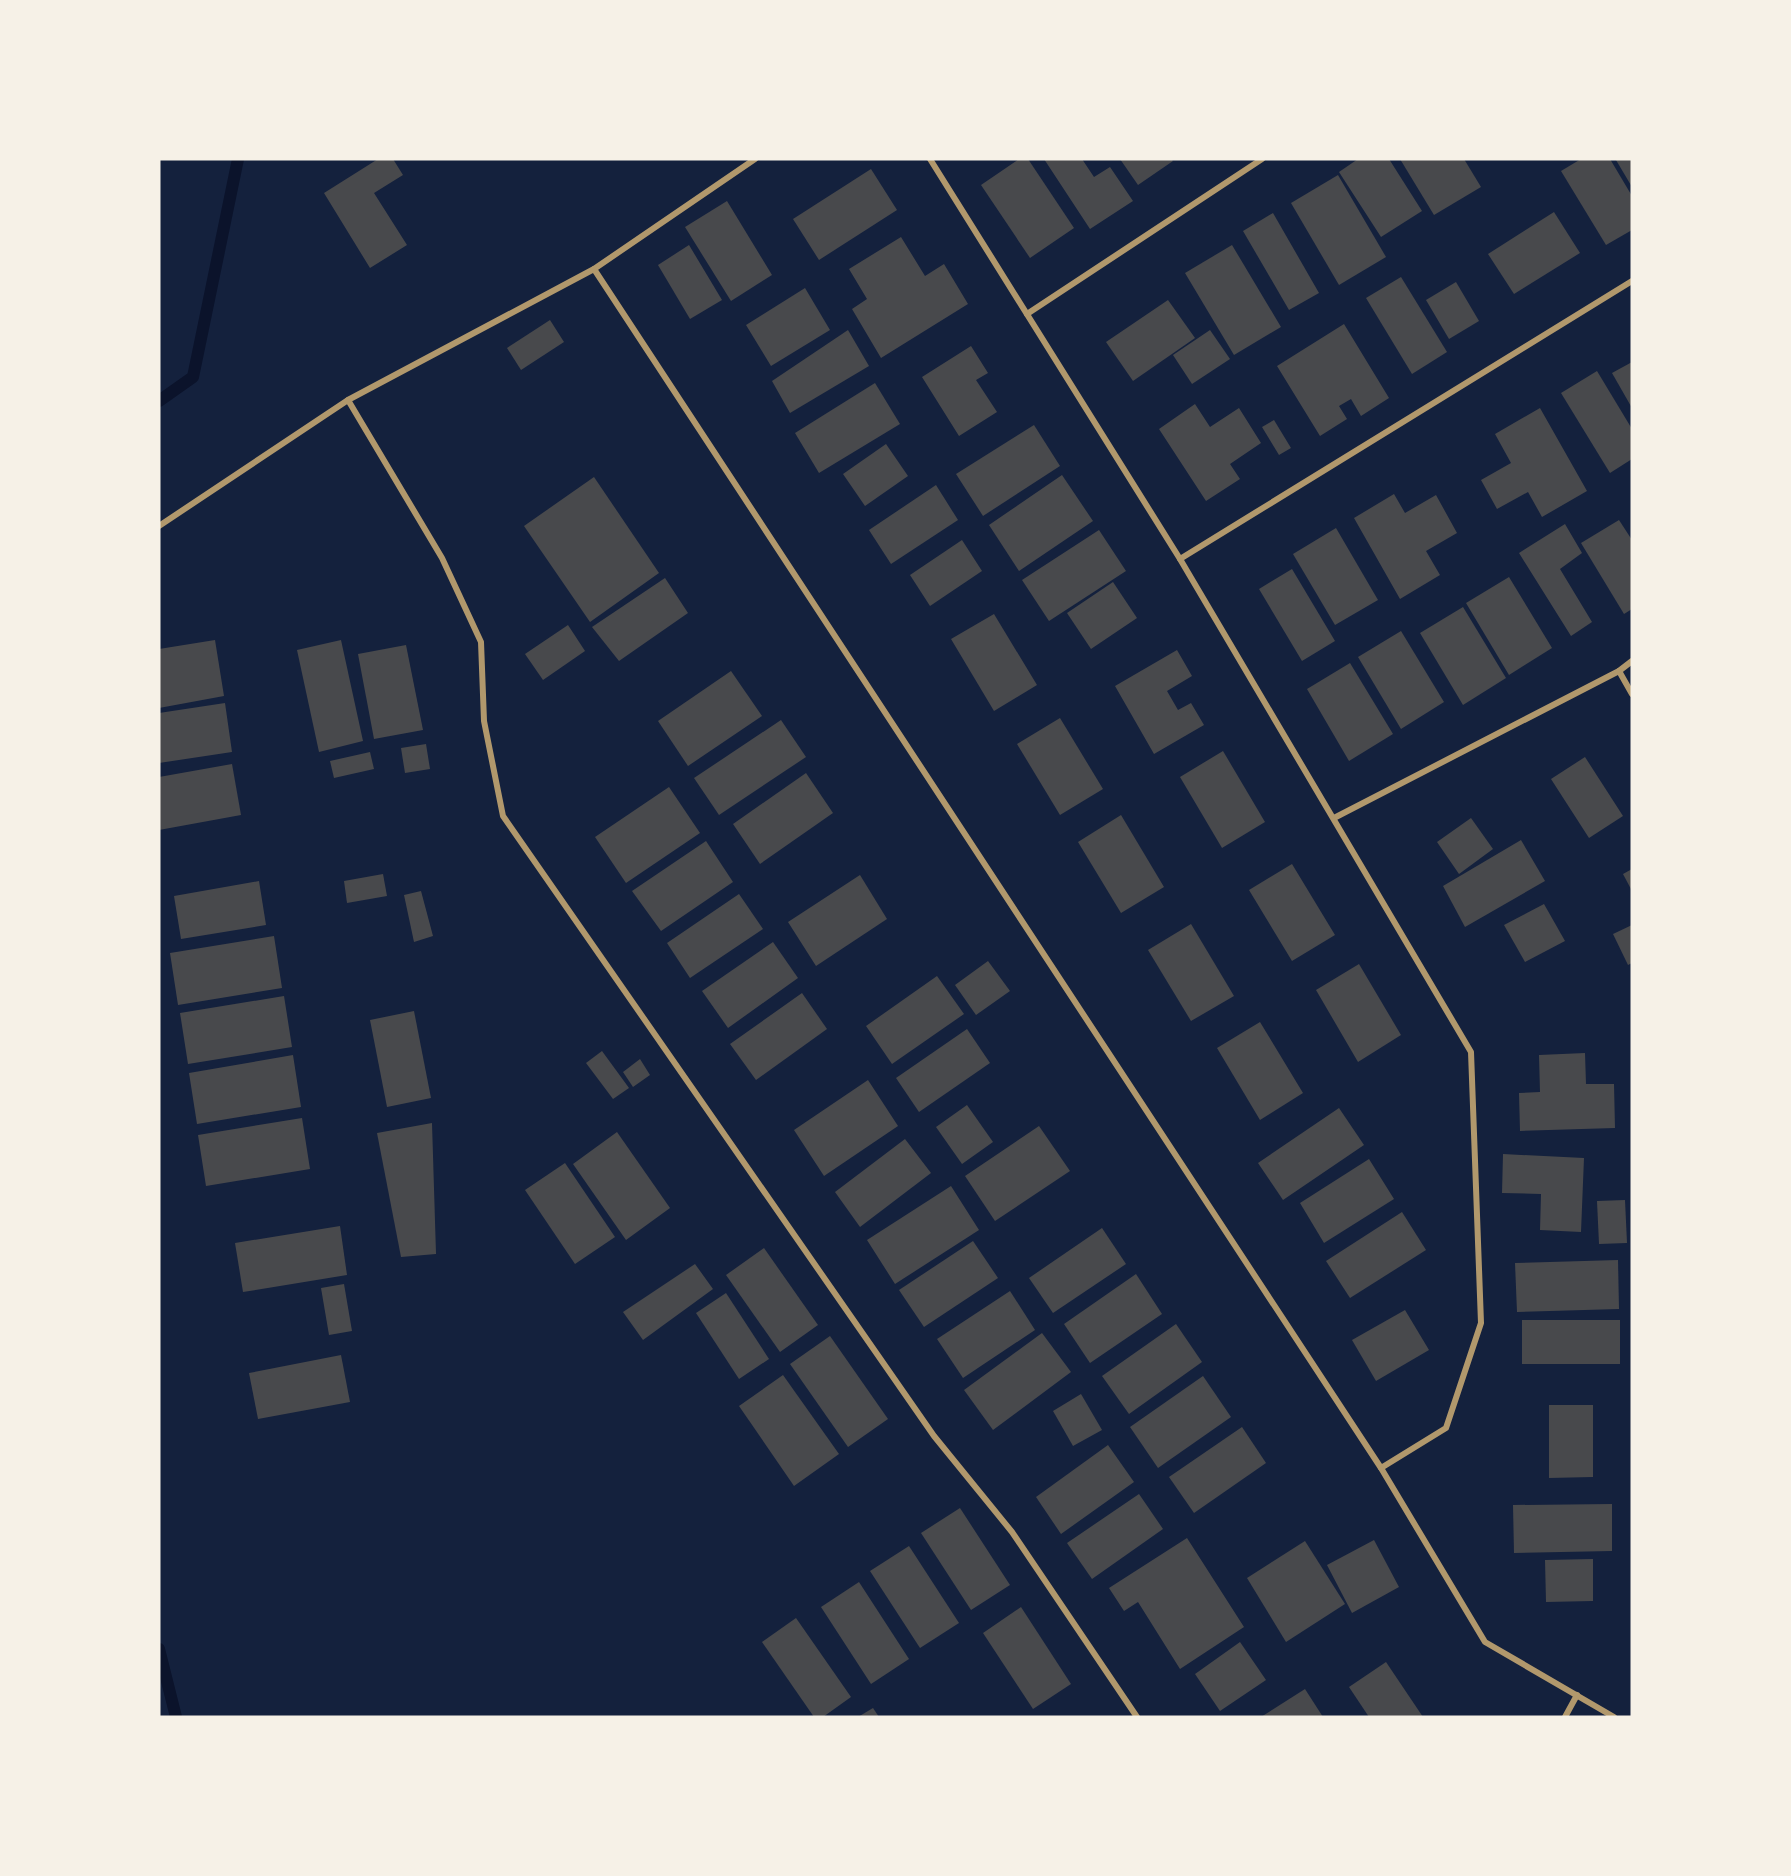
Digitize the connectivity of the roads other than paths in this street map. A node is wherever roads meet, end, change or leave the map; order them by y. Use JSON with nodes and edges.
{"nodes":[{"id":1,"x":755,"y":159,"type":"edge"},
{"id":2,"x":930,"y":159,"type":"edge"},
{"id":3,"x":1262,"y":159,"type":"edge"},
{"id":4,"x":594,"y":269,"type":"junction"},
{"id":5,"x":1632,"y":281,"type":"edge"},
{"id":6,"x":1027,"y":314,"type":"junction"},
{"id":7,"x":348,"y":400,"type":"junction"},
{"id":8,"x":159,"y":526,"type":"edge"},
{"id":9,"x":1180,"y":559,"type":"junction"},
{"id":10,"x":1632,"y":661,"type":"edge"},
{"id":11,"x":1619,"y":671,"type":"junction"},
{"id":12,"x":1632,"y":694,"type":"edge"},
{"id":13,"x":1334,"y":818,"type":"junction"},
{"id":14,"x":1381,"y":1468,"type":"junction"},
{"id":15,"x":1577,"y":1695,"type":"junction"},
{"id":16,"x":1137,"y":1717,"type":"edge"},
{"id":17,"x":1565,"y":1717,"type":"edge"},
{"id":18,"x":1614,"y":1717,"type":"edge"}],
"edges":[{"from":1,"to":4,"type":"street"},
{"from":2,"to":6,"type":"street"},
{"from":3,"to":6,"type":"street"},
{"from":4,"to":7,"type":"street"},
{"from":4,"to":14,"type":"street"},
{"from":5,"to":9,"type":"street"},
{"from":6,"to":9,"type":"street"},
{"from":7,"to":8,"type":"street"},
{"from":7,"to":16,"type":"street"},
{"from":9,"to":13,"type":"street"},
{"from":10,"to":11,"type":"street"},
{"from":11,"to":12,"type":"street"},
{"from":11,"to":13,"type":"street"},
{"from":13,"to":14,"type":"street"},
{"from":14,"to":15,"type":"street"},
{"from":15,"to":17,"type":"street"},
{"from":15,"to":18,"type":"street"}]}
